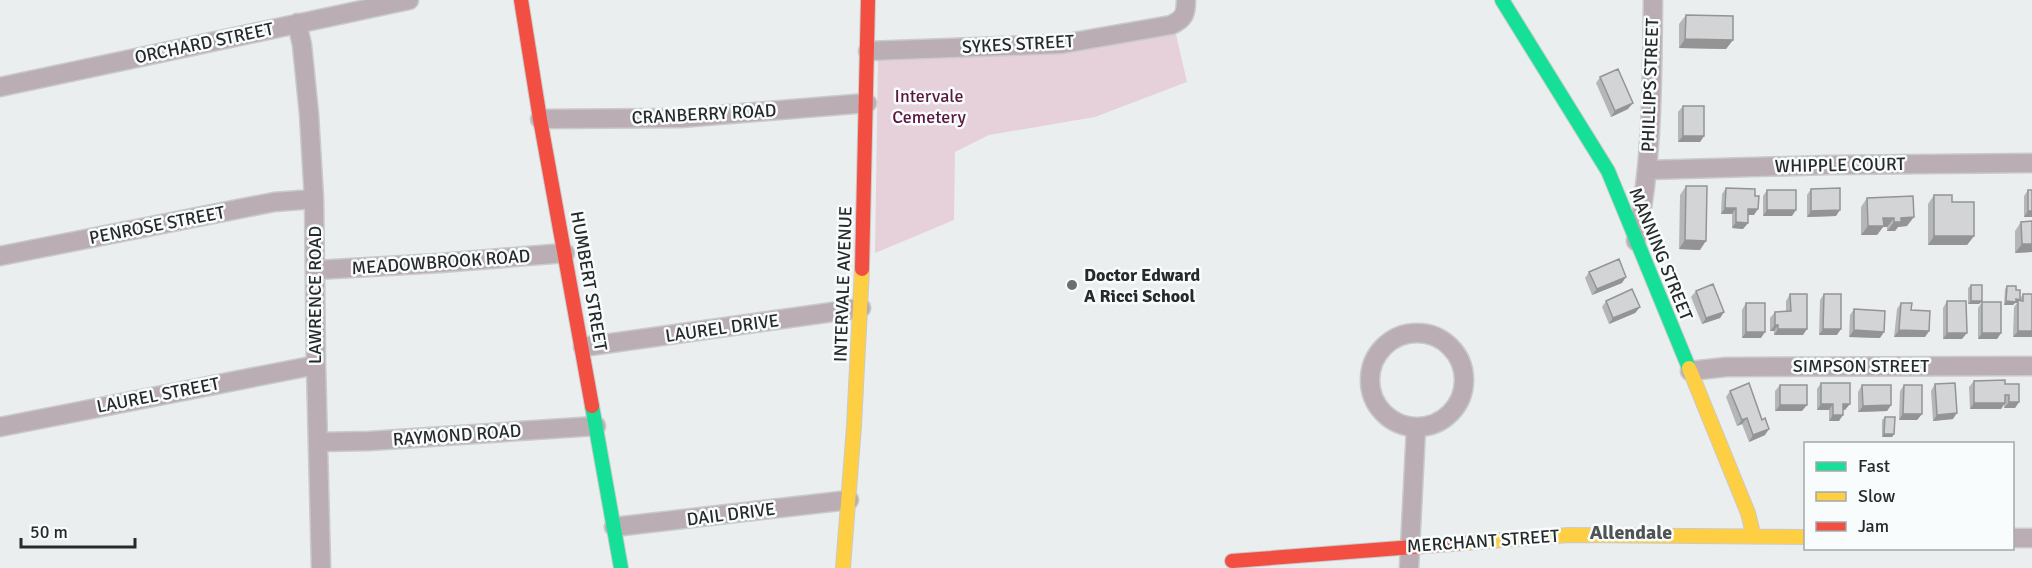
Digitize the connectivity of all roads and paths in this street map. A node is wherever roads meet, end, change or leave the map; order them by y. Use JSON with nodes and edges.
{"nodes":[{"id":1,"x":409,"y":0,"type":"edge"},
{"id":2,"x":521,"y":0,"type":"edge"},
{"id":3,"x":868,"y":0,"type":"edge"},
{"id":4,"x":1186,"y":0,"type":"edge"},
{"id":5,"x":1502,"y":0,"type":"edge"},
{"id":6,"x":1653,"y":0,"type":"edge"},
{"id":7,"x":297,"y":23,"type":"junction"},
{"id":8,"x":868,"y":51,"type":"junction"},
{"id":9,"x":0,"y":87,"type":"edge"},
{"id":10,"x":867,"y":103,"type":"junction"},
{"id":11,"x":540,"y":119,"type":"junction"},
{"id":12,"x":2032,"y":163,"type":"edge"},
{"id":13,"x":1647,"y":170,"type":"junction"},
{"id":14,"x":314,"y":199,"type":"junction"},
{"id":15,"x":1636,"y":241,"type":"junction"},
{"id":16,"x":565,"y":253,"type":"junction"},
{"id":17,"x":0,"y":256,"type":"edge"},
{"id":18,"x":316,"y":270,"type":"junction"},
{"id":19,"x":861,"y":308,"type":"junction"},
{"id":20,"x":583,"y":347,"type":"junction"},
{"id":21,"x":316,"y":365,"type":"junction"},
{"id":22,"x":2032,"y":366,"type":"edge"},
{"id":23,"x":1690,"y":371,"type":"junction"},
{"id":24,"x":596,"y":426,"type":"junction"},
{"id":25,"x":0,"y":427,"type":"edge"},
{"id":26,"x":1416,"y":428,"type":"junction"},
{"id":27,"x":318,"y":442,"type":"junction"},
{"id":28,"x":849,"y":500,"type":"junction"},
{"id":29,"x":614,"y":527,"type":"junction"},
{"id":30,"x":1754,"y":537,"type":"junction"},
{"id":31,"x":1804,"y":537,"type":"edge"},
{"id":32,"x":2014,"y":538,"type":"edge"},
{"id":33,"x":2032,"y":538,"type":"edge"},
{"id":34,"x":1410,"y":546,"type":"junction"},
{"id":35,"x":1232,"y":561,"type":"dead end"},
{"id":36,"x":321,"y":568,"type":"edge"},
{"id":37,"x":621,"y":568,"type":"edge"},
{"id":38,"x":843,"y":568,"type":"edge"},
{"id":39,"x":1410,"y":568,"type":"edge"}],
"edges":[{"from":1,"to":7,"type":"street","name":"ORCHARD STREET"},
{"from":2,"to":11,"type":"street","name":"HUMBERT STREET"},
{"from":3,"to":8,"type":"street","name":"INTERVALE AVENUE"},
{"from":4,"to":8,"type":"street","name":"SYKES STREET"},
{"from":5,"to":15,"type":"street","name":"MANNING STREET"},
{"from":6,"to":13,"type":"street","name":"PHILLIPS STREET"},
{"from":7,"to":9,"type":"street","name":"ORCHARD STREET"},
{"from":7,"to":14,"type":"street","name":"LAWRENCE ROAD"},
{"from":8,"to":10,"type":"street","name":"INTERVALE AVENUE"},
{"from":10,"to":11,"type":"street","name":"CRANBERRY ROAD"},
{"from":10,"to":19,"type":"street","name":"INTERVALE AVENUE"},
{"from":11,"to":16,"type":"street","name":"HUMBERT STREET"},
{"from":12,"to":13,"type":"street","name":"WHIPPLE COURT"},
{"from":13,"to":15,"type":"street","name":"PHILLIPS STREET"},
{"from":14,"to":17,"type":"street","name":"PENROSE STREET"},
{"from":14,"to":18,"type":"street","name":"LAWRENCE ROAD"},
{"from":15,"to":23,"type":"street","name":"MANNING STREET"},
{"from":16,"to":18,"type":"street","name":"MEADOWBROOK ROAD"},
{"from":16,"to":20,"type":"street","name":"HUMBERT STREET"},
{"from":18,"to":21,"type":"street","name":"LAWRENCE ROAD"},
{"from":19,"to":20,"type":"street","name":"LAUREL DRIVE"},
{"from":19,"to":28,"type":"street","name":"INTERVALE AVENUE"},
{"from":20,"to":24,"type":"street","name":"HUMBERT STREET"},
{"from":21,"to":25,"type":"street","name":"LAUREL STREET"},
{"from":21,"to":27,"type":"street","name":"LAWRENCE ROAD"},
{"from":22,"to":23,"type":"street","name":"SIMPSON STREET"},
{"from":23,"to":30,"type":"street","name":"MANNING STREET"},
{"from":24,"to":27,"type":"street","name":"RAYMOND ROAD"},
{"from":24,"to":29,"type":"street","name":"HUMBERT STREET"},
{"from":26,"to":26,"type":"street"},
{"from":26,"to":34,"type":"street"},
{"from":27,"to":36,"type":"street","name":"LAWRENCE ROAD"},
{"from":28,"to":29,"type":"street","name":"DAIL DRIVE"},
{"from":28,"to":38,"type":"street","name":"INTERVALE AVENUE"},
{"from":29,"to":37,"type":"street","name":"HUMBERT STREET"},
{"from":30,"to":31,"type":"street","name":"MERCHANT STREET"},
{"from":30,"to":34,"type":"street","name":"MERCHANT STREET"},
{"from":32,"to":33,"type":"street"},
{"from":34,"to":35,"type":"street","name":"MERCHANT STREET"},
{"from":34,"to":39,"type":"street"}]}
